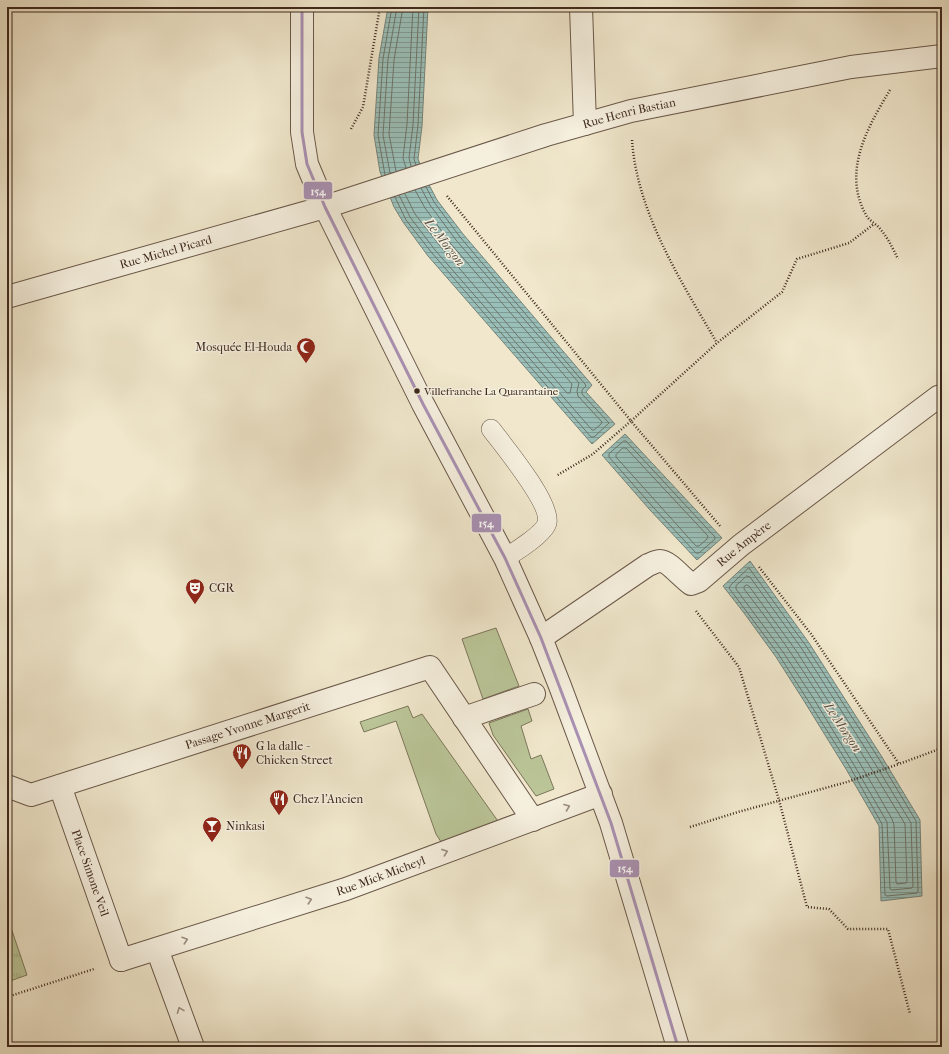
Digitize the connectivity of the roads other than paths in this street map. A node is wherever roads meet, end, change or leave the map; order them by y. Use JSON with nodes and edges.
{"nodes":[{"id":1,"x":302,"y":7,"type":"edge"},
{"id":2,"x":581,"y":7,"type":"edge"},
{"id":3,"x":942,"y":56,"type":"edge"},
{"id":4,"x":585,"y":124,"type":"junction"},
{"id":5,"x":325,"y":207,"type":"junction"},
{"id":6,"x":7,"y":297,"type":"edge"},
{"id":7,"x":942,"y":396,"type":"edge"},
{"id":8,"x":491,"y":429,"type":"dead end"},
{"id":9,"x":505,"y":558,"type":"junction"},
{"id":10,"x":541,"y":638,"type":"junction"},
{"id":11,"x":534,"y":694,"type":"dead end"},
{"id":12,"x":464,"y":718,"type":"junction"},
{"id":13,"x":7,"y":786,"type":"edge"},
{"id":14,"x":60,"y":786,"type":"junction"},
{"id":15,"x":601,"y":794,"type":"junction"},
{"id":16,"x":533,"y":820,"type":"junction"},
{"id":17,"x":157,"y":949,"type":"junction"},
{"id":18,"x":121,"y":960,"type":"joint"},
{"id":19,"x":194,"y":1047,"type":"edge"},
{"id":20,"x":678,"y":1047,"type":"edge"}],
"edges":[{"from":1,"to":5,"type":"street"},
{"from":2,"to":4,"type":"street"},
{"from":3,"to":4,"type":"street","name":"Rue Henri Bastian"},
{"from":4,"to":5,"type":"street","name":"Rue Henri Bastian"},
{"from":5,"to":6,"type":"street","name":"Rue Michel Picard"},
{"from":5,"to":9,"type":"street"},
{"from":7,"to":10,"type":"street","name":"Rue Ampère"},
{"from":8,"to":9,"type":"lane"},
{"from":9,"to":10,"type":"street"},
{"from":10,"to":15,"type":"street"},
{"from":11,"to":12,"type":"street"},
{"from":12,"to":14,"type":"street","name":"Passage Yvonne Margerit"},
{"from":12,"to":16,"type":"street","name":"Passage Yvonne Margerit"},
{"from":13,"to":14,"type":"street","name":"Passage Yvonne Margerit"},
{"from":14,"to":18,"type":"street","name":"Place Simone Veil"},
{"from":16,"to":15,"type":"street","name":"Rue Mick Micheyl","one_way":true},
{"from":15,"to":20,"type":"street"},
{"from":17,"to":16,"type":"street","name":"Rue Mick Micheyl","one_way":true},
{"from":17,"to":18,"type":"street","name":"Rue Mick Micheyl"},
{"from":19,"to":17,"type":"street","one_way":true}]}
